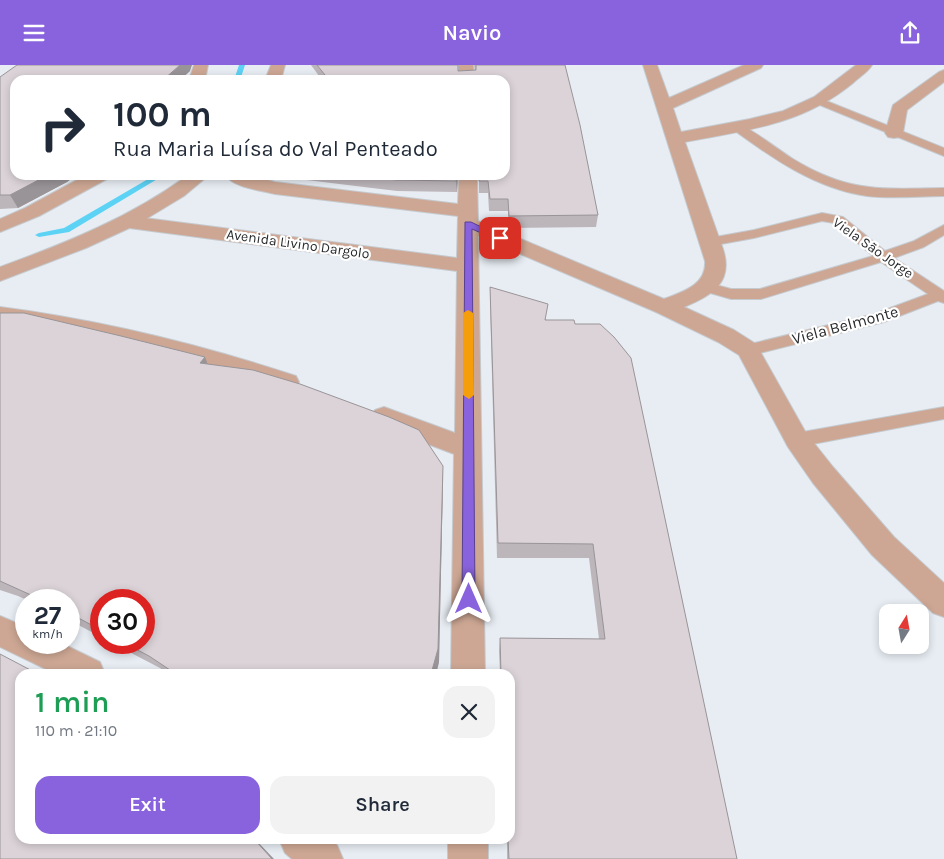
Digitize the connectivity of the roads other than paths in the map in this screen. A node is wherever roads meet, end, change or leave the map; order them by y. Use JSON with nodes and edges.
{"nodes":[{"id":1,"x":650,"y":65,"type":"edge"},
{"id":2,"x":756,"y":65,"type":"edge"},
{"id":3,"x":865,"y":65,"type":"edge"},
{"id":4,"x":944,"y":75,"type":"edge"},
{"id":5,"x":819,"y":101,"type":"junction"},
{"id":6,"x":665,"y":106,"type":"junction"},
{"id":7,"x":735,"y":127,"type":"junction"},
{"id":8,"x":894,"y":133,"type":"junction"},
{"id":9,"x":676,"y":138,"type":"junction"},
{"id":10,"x":944,"y":152,"type":"edge"},
{"id":11,"x":92,"y":180,"type":"edge"},
{"id":12,"x":193,"y":180,"type":"edge"},
{"id":13,"x":245,"y":180,"type":"edge"},
{"id":14,"x":468,"y":180,"type":"edge"},
{"id":15,"x":944,"y":192,"type":"edge"},
{"id":16,"x":468,"y":217,"type":"junction"},
{"id":17,"x":129,"y":221,"type":"junction"},
{"id":18,"x":0,"y":226,"type":"edge"},
{"id":19,"x":944,"y":229,"type":"edge"},
{"id":20,"x":710,"y":242,"type":"junction"},
{"id":21,"x":883,"y":257,"type":"junction"},
{"id":22,"x":468,"y":266,"type":"junction"},
{"id":23,"x":2,"y":270,"type":"edge"},
{"id":24,"x":705,"y":287,"type":"junction"},
{"id":25,"x":942,"y":296,"type":"edge"},
{"id":26,"x":664,"y":307,"type":"junction"},
{"id":27,"x":0,"y":314,"type":"edge"},
{"id":28,"x":748,"y":350,"type":"junction"},
{"id":29,"x":307,"y":389,"type":"edge"},
{"id":30,"x":360,"y":409,"type":"edge"},
{"id":31,"x":944,"y":413,"type":"edge"},
{"id":32,"x":798,"y":440,"type":"junction"},
{"id":33,"x":469,"y":449,"type":"junction"},
{"id":34,"x":944,"y":603,"type":"edge"},
{"id":35,"x":0,"y":631,"type":"edge"},
{"id":36,"x":80,"y":669,"type":"edge"},
{"id":37,"x":468,"y":669,"type":"edge"},
{"id":38,"x":305,"y":844,"type":"edge"},
{"id":39,"x":468,"y":844,"type":"edge"},
{"id":40,"x":323,"y":859,"type":"edge"},
{"id":41,"x":468,"y":859,"type":"edge"}],
"edges":[{"from":1,"to":6,"type":"street"},
{"from":2,"to":6,"type":"street"},
{"from":3,"to":5,"type":"street"},
{"from":4,"to":8,"type":"street"},
{"from":5,"to":7,"type":"street"},
{"from":5,"to":8,"type":"lane"},
{"from":6,"to":9,"type":"street"},
{"from":7,"to":9,"type":"street"},
{"from":7,"to":15,"type":"lane"},
{"from":8,"to":10,"type":"lane"},
{"from":9,"to":20,"type":"street"},
{"from":11,"to":18,"type":"street"},
{"from":12,"to":17,"type":"street"},
{"from":13,"to":16,"type":"street"},
{"from":14,"to":16,"type":"street"},
{"from":16,"to":22,"type":"street"},
{"from":16,"to":26,"type":"street"},
{"from":17,"to":22,"type":"street","name":"Avenida Livino Dargolo"},
{"from":17,"to":23,"type":"street"},
{"from":19,"to":21,"type":"lane"},
{"from":20,"to":21,"type":"lane","name":"Viela São Jorge"},
{"from":20,"to":24,"type":"street"},
{"from":21,"to":24,"type":"lane"},
{"from":21,"to":25,"type":"lane","name":"Viela São Jorge"},
{"from":22,"to":33,"type":"street"},
{"from":24,"to":26,"type":"street"},
{"from":25,"to":28,"type":"lane","name":"Viela Belmonte"},
{"from":26,"to":28,"type":"street"},
{"from":27,"to":29,"type":"street"},
{"from":28,"to":32,"type":"street"},
{"from":30,"to":33,"type":"street"},
{"from":31,"to":32,"type":"lane"},
{"from":32,"to":34,"type":"street"},
{"from":33,"to":37,"type":"street"},
{"from":35,"to":36,"type":"street"},
{"from":38,"to":40,"type":"street"},
{"from":39,"to":41,"type":"street"}]}
